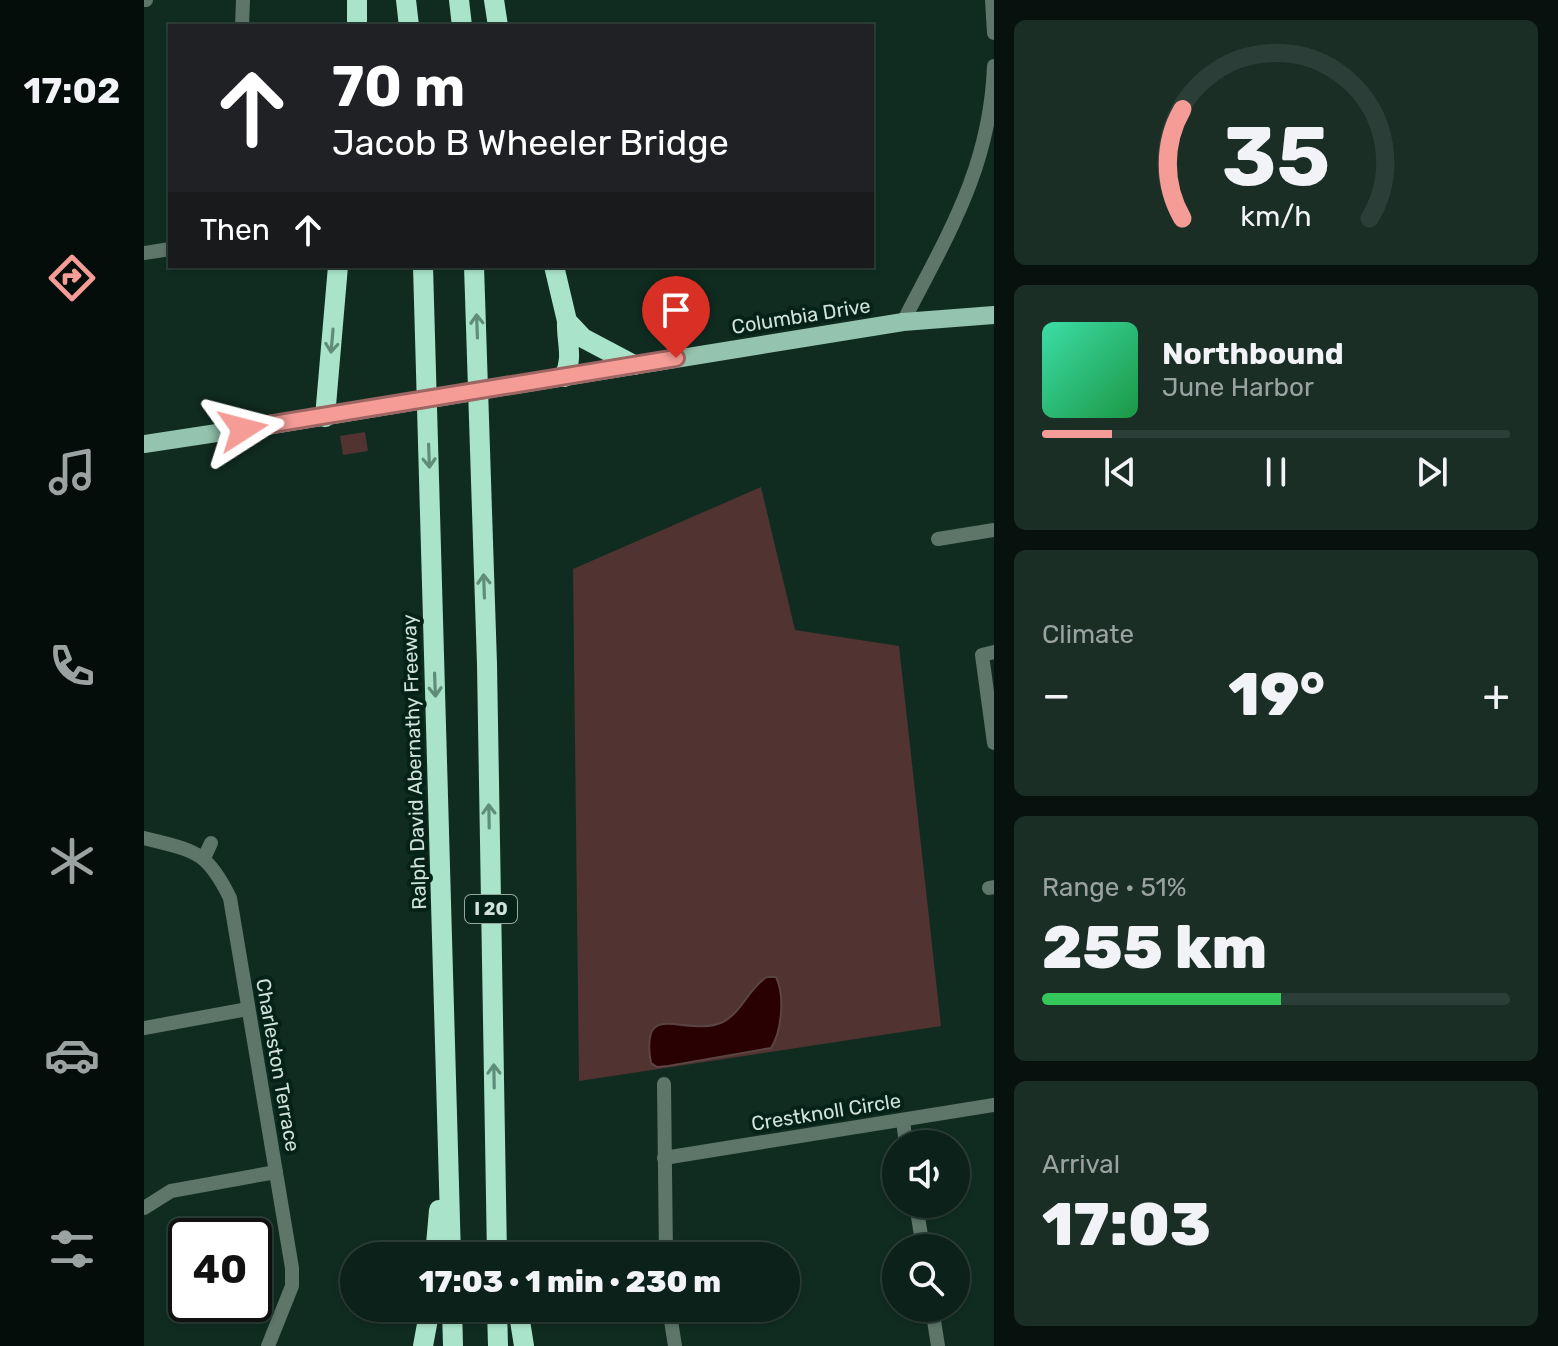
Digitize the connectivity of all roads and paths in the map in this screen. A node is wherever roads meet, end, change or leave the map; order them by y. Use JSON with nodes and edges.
{"nodes":[{"id":1,"x":243,"y":0,"type":"edge"},
{"id":2,"x":357,"y":0,"type":"edge"},
{"id":3,"x":406,"y":0,"type":"edge"},
{"id":4,"x":459,"y":0,"type":"edge"},
{"id":5,"x":494,"y":0,"type":"edge"},
{"id":6,"x":992,"y":0,"type":"edge"},
{"id":7,"x":242,"y":24,"type":"edge"},
{"id":8,"x":357,"y":24,"type":"edge"},
{"id":9,"x":409,"y":24,"type":"edge"},
{"id":10,"x":462,"y":24,"type":"edge"},
{"id":11,"x":498,"y":24,"type":"edge"},
{"id":12,"x":994,"y":33,"type":"edge"},
{"id":13,"x":994,"y":66,"type":"edge"},
{"id":14,"x":168,"y":249,"type":"edge"},
{"id":15,"x":144,"y":253,"type":"edge"},
{"id":16,"x":338,"y":268,"type":"edge"},
{"id":17,"x":423,"y":268,"type":"edge"},
{"id":18,"x":474,"y":268,"type":"edge"},
{"id":19,"x":554,"y":268,"type":"edge"},
{"id":20,"x":994,"y":315,"type":"edge"},
{"id":21,"x":567,"y":321,"type":"junction"},
{"id":22,"x":903,"y":322,"type":"junction"},
{"id":23,"x":634,"y":365,"type":"junction"},
{"id":24,"x":564,"y":377,"type":"junction"},
{"id":25,"x":325,"y":417,"type":"junction"},
{"id":26,"x":144,"y":444,"type":"edge"},
{"id":27,"x":994,"y":530,"type":"edge"},
{"id":28,"x":938,"y":539,"type":"dead end"},
{"id":29,"x":994,"y":652,"type":"edge"},
{"id":30,"x":994,"y":743,"type":"edge"},
{"id":31,"x":144,"y":838,"type":"edge"},
{"id":32,"x":211,"y":843,"type":"dead end"},
{"id":33,"x":204,"y":858,"type":"junction"},
{"id":34,"x":441,"y":902,"type":"junction"},
{"id":35,"x":248,"y":1009,"type":"junction"},
{"id":36,"x":144,"y":1028,"type":"edge"},
{"id":37,"x":664,"y":1084,"type":"dead end"},
{"id":38,"x":994,"y":1105,"type":"edge"},
{"id":39,"x":903,"y":1121,"type":"junction"},
{"id":40,"x":904,"y":1130,"type":"edge"},
{"id":41,"x":495,"y":1154,"type":"junction"},
{"id":42,"x":664,"y":1158,"type":"junction"},
{"id":43,"x":276,"y":1172,"type":"junction"},
{"id":44,"x":144,"y":1208,"type":"edge"},
{"id":45,"x":436,"y":1242,"type":"edge"},
{"id":46,"x":451,"y":1242,"type":"edge"},
{"id":47,"x":497,"y":1242,"type":"edge"},
{"id":48,"x":508,"y":1242,"type":"edge"},
{"id":49,"x":666,"y":1242,"type":"edge"},
{"id":50,"x":427,"y":1322,"type":"edge"},
{"id":51,"x":452,"y":1322,"type":"edge"},
{"id":52,"x":497,"y":1322,"type":"edge"},
{"id":53,"x":520,"y":1322,"type":"edge"},
{"id":54,"x":671,"y":1322,"type":"edge"},
{"id":55,"x":934,"y":1322,"type":"edge"},
{"id":56,"x":268,"y":1346,"type":"edge"},
{"id":57,"x":423,"y":1346,"type":"edge"},
{"id":58,"x":453,"y":1346,"type":"edge"},
{"id":59,"x":498,"y":1346,"type":"edge"},
{"id":60,"x":524,"y":1346,"type":"edge"},
{"id":61,"x":675,"y":1346,"type":"edge"},
{"id":62,"x":938,"y":1346,"type":"edge"}],
"edges":[{"from":1,"to":7,"type":"street"},
{"from":2,"to":8,"type":"highway"},
{"from":3,"to":9,"type":"highway"},
{"from":4,"to":10,"type":"highway"},
{"from":5,"to":11,"type":"highway"},
{"from":6,"to":12,"type":"street"},
{"from":13,"to":22,"type":"street"},
{"from":14,"to":15,"type":"street"},
{"from":16,"to":25,"type":"highway","one_way":true},
{"from":17,"to":34,"type":"highway","name":"Ralph David Abernathy Freeway","number":"I 20","one_way":true},
{"from":41,"to":18,"type":"highway","number":"I 20","one_way":true},
{"from":19,"to":21,"type":"highway"},
{"from":20,"to":22,"type":"main road","name":"Columbia Drive"},
{"from":21,"to":23,"type":"highway"},
{"from":21,"to":24,"type":"highway"},
{"from":22,"to":23,"type":"main road","name":"Columbia Drive"},
{"from":23,"to":24,"type":"main road","name":"Columbia Drive"},
{"from":24,"to":25,"type":"main road","name":"Columbia Drive","bridge":true},
{"from":25,"to":26,"type":"main road"},
{"from":27,"to":28,"type":"street"},
{"from":29,"to":30,"type":"street"},
{"from":31,"to":33,"type":"street"},
{"from":32,"to":33,"type":"street"},
{"from":33,"to":35,"type":"street","name":"Charleston Terrace"},
{"from":34,"to":45,"type":"highway"},
{"from":34,"to":46,"type":"highway","name":"Ralph David Abernathy Freeway","number":"I 20"},
{"from":35,"to":36,"type":"street"},
{"from":35,"to":43,"type":"street","name":"Charleston Terrace"},
{"from":37,"to":42,"type":"street"},
{"from":38,"to":39,"type":"street","name":"Crestknoll Circle"},
{"from":39,"to":40,"type":"street"},
{"from":39,"to":42,"type":"street","name":"Crestknoll Circle"},
{"from":41,"to":47,"type":"highway","number":"I 20"},
{"from":41,"to":48,"type":"highway"},
{"from":42,"to":49,"type":"street"},
{"from":43,"to":44,"type":"street"},
{"from":43,"to":56,"type":"street","name":"Charleston Terrace"},
{"from":50,"to":57,"type":"highway"},
{"from":51,"to":58,"type":"highway"},
{"from":52,"to":59,"type":"highway"},
{"from":53,"to":60,"type":"highway"},
{"from":54,"to":61,"type":"street"},
{"from":55,"to":62,"type":"street"}]}
